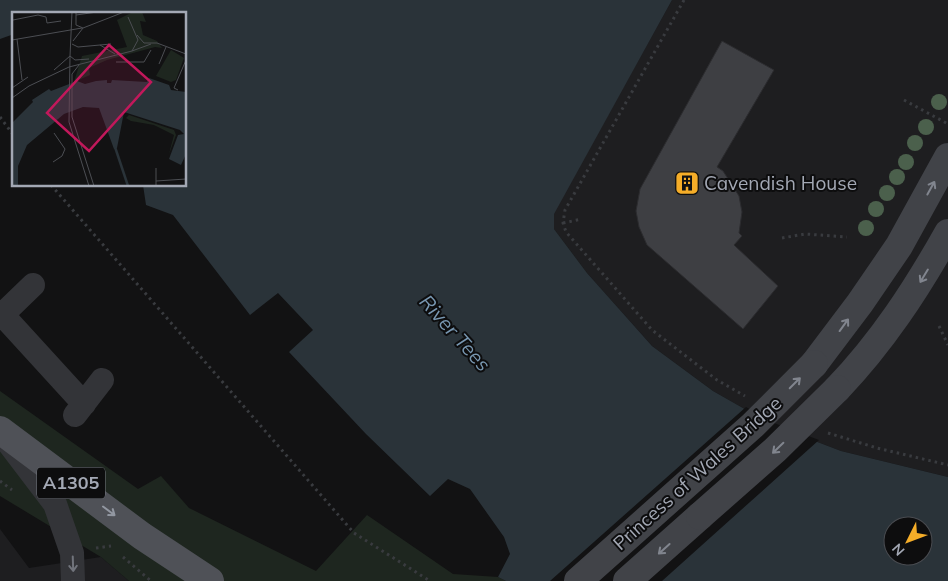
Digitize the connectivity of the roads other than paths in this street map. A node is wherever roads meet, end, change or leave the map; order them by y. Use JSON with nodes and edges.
{"nodes":[{"id":1,"x":948,"y":157,"type":"edge"},
{"id":2,"x":948,"y":233,"type":"edge"},
{"id":3,"x":34,"y":285,"type":"dead end"},
{"id":4,"x":1,"y":314,"type":"edge"},
{"id":5,"x":102,"y":380,"type":"dead end"},
{"id":6,"x":0,"y":431,"type":"edge"},
{"id":7,"x":142,"y":536,"type":"junction"},
{"id":8,"x":73,"y":581,"type":"edge"},
{"id":9,"x":187,"y":581,"type":"edge"},
{"id":10,"x":210,"y":581,"type":"edge"},
{"id":11,"x":578,"y":581,"type":"edge"},
{"id":12,"x":627,"y":581,"type":"edge"}],
"edges":[{"from":11,"to":1,"type":"street","name":"Princess of Wales Bridge","one_way":true,"bridge":true},
{"from":2,"to":12,"type":"street","name":"Princess of Wales Bridge","one_way":true,"bridge":true},
{"from":3,"to":4,"type":"street"},
{"from":4,"to":5,"type":"street"},
{"from":6,"to":7,"type":"main road","number":"A1305","one_way":true},
{"from":6,"to":8,"type":"street","one_way":true},
{"from":7,"to":9,"type":"main road","number":"A1305"},
{"from":7,"to":10,"type":"main road","number":"A1305"}]}
